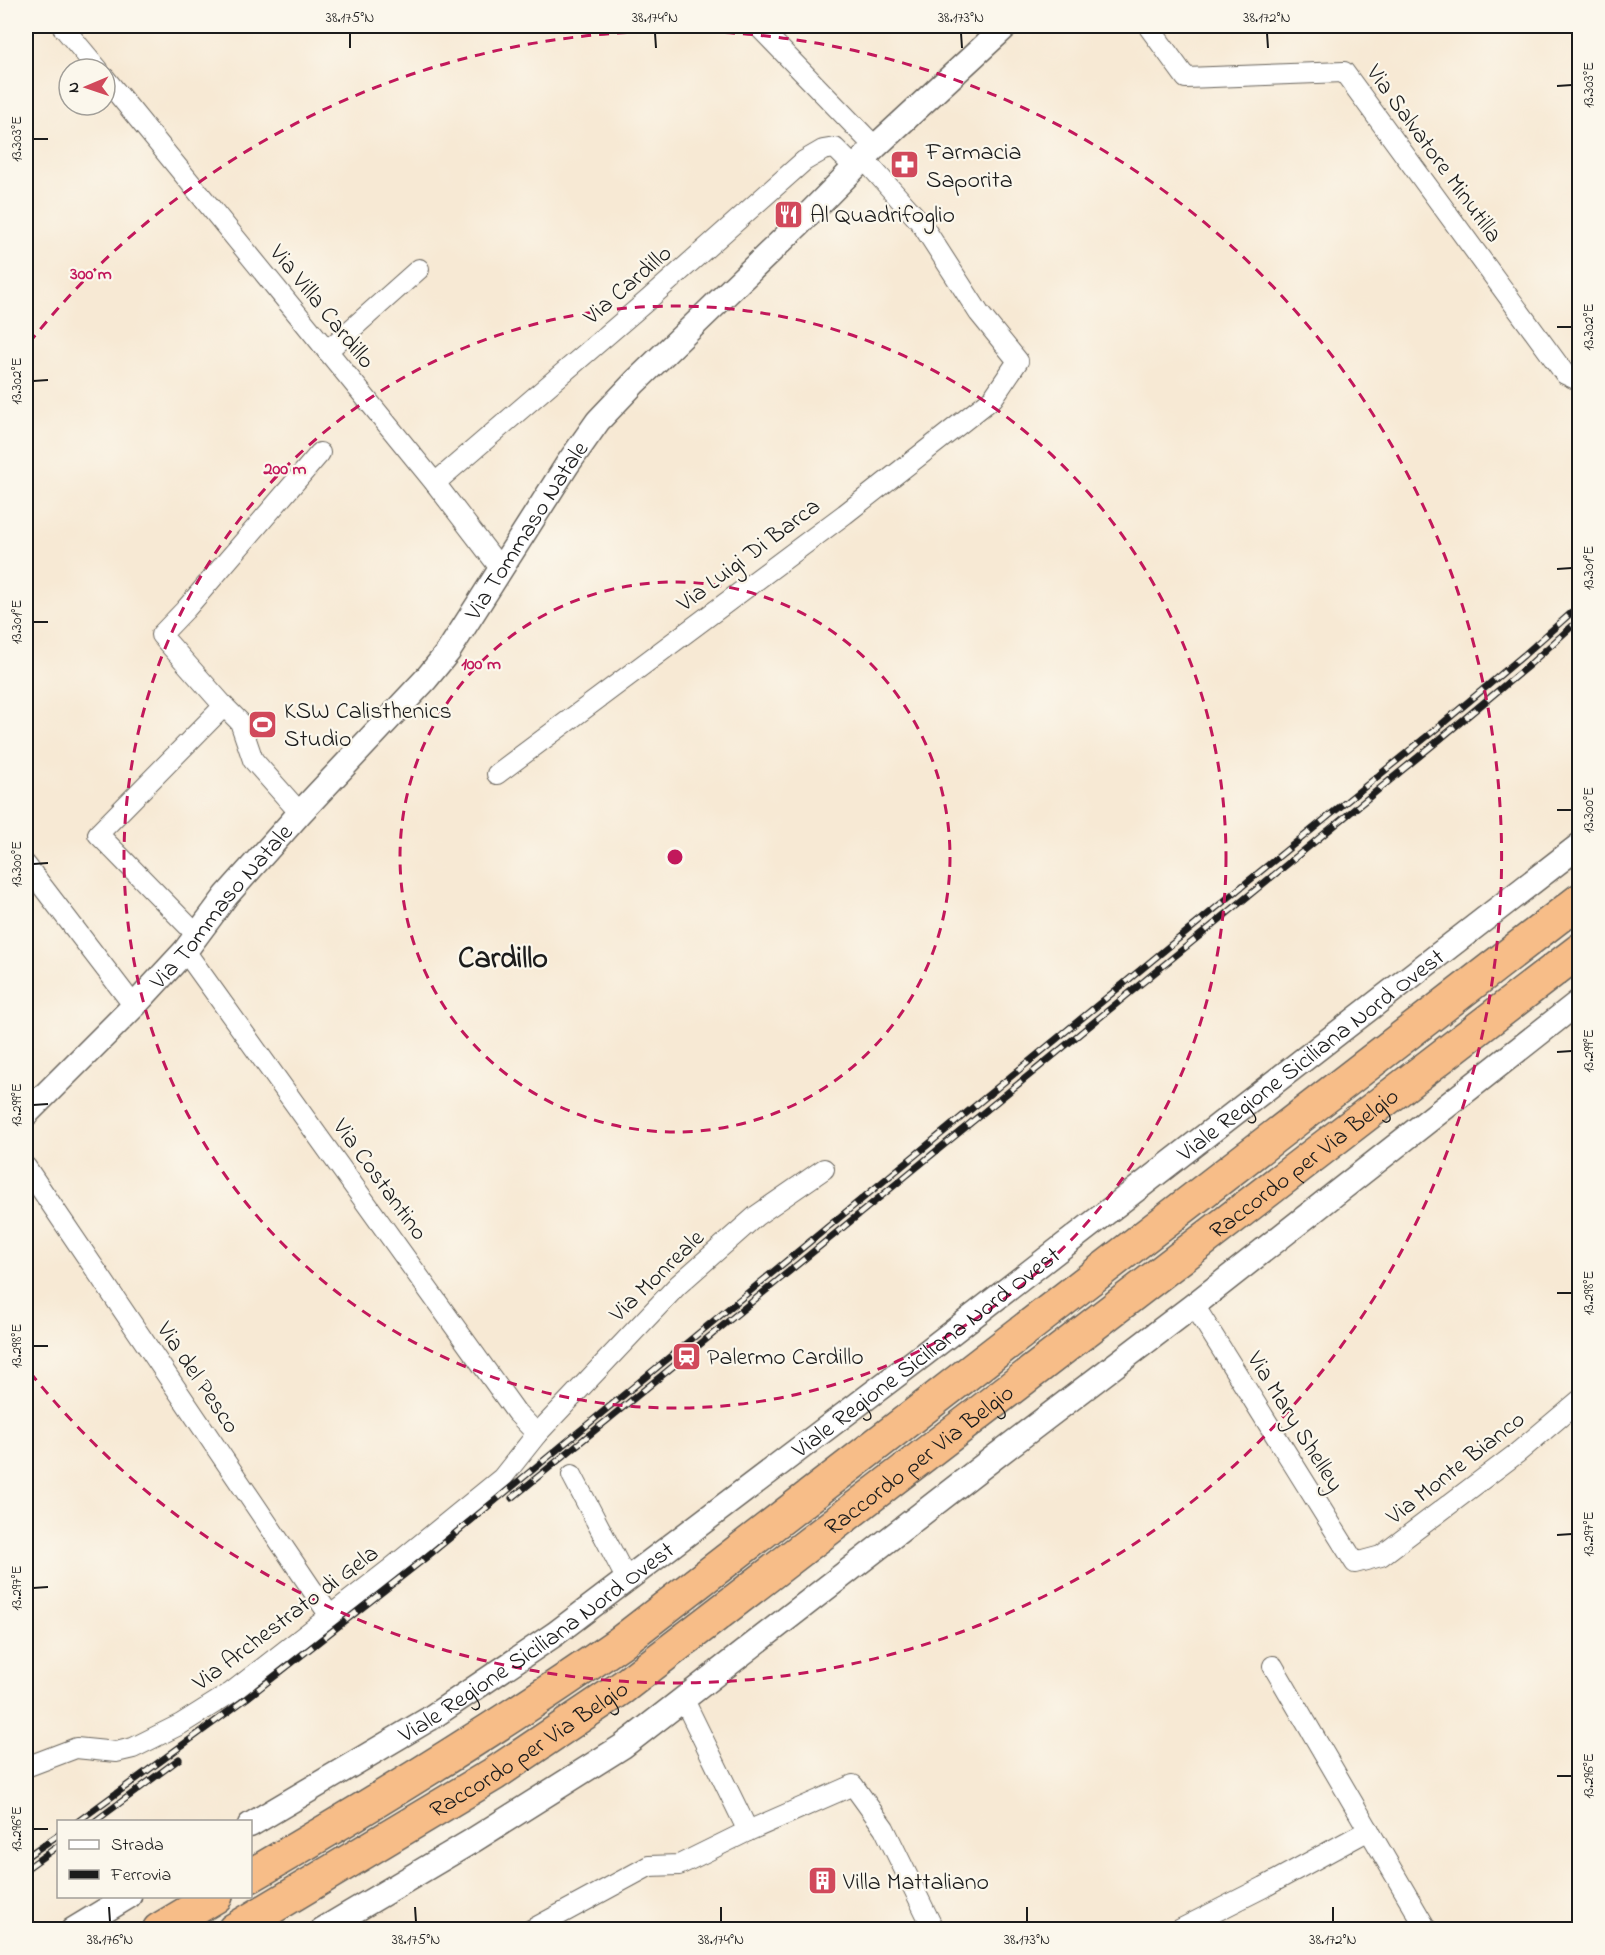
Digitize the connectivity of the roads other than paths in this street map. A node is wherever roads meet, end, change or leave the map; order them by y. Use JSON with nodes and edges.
{"nodes":[{"id":1,"x":62,"y":26,"type":"edge"},
{"id":2,"x":758,"y":26,"type":"edge"},
{"id":3,"x":1006,"y":26,"type":"edge"},
{"id":4,"x":1148,"y":26,"type":"edge"},
{"id":5,"x":88,"y":57,"type":"edge"},
{"id":6,"x":117,"y":93,"type":"edge"},
{"id":7,"x":865,"y":158,"type":"junction"},
{"id":8,"x":419,"y":269,"type":"dead end"},
{"id":9,"x":327,"y":351,"type":"junction"},
{"id":10,"x":1580,"y":381,"type":"edge"},
{"id":11,"x":320,"y":453,"type":"dead end"},
{"id":12,"x":435,"y":483,"type":"junction"},
{"id":13,"x":500,"y":568,"type":"junction"},
{"id":14,"x":224,"y":706,"type":"junction"},
{"id":15,"x":496,"y":774,"type":"dead end"},
{"id":16,"x":300,"y":813,"type":"junction"},
{"id":17,"x":1580,"y":845,"type":"edge"},
{"id":18,"x":26,"y":865,"type":"edge"},
{"id":19,"x":1580,"y":900,"type":"edge"},
{"id":20,"x":191,"y":943,"type":"junction"},
{"id":21,"x":1580,"y":950,"type":"edge"},
{"id":22,"x":1580,"y":1001,"type":"edge"},
{"id":23,"x":134,"y":1006,"type":"junction"},
{"id":24,"x":26,"y":1114,"type":"edge"},
{"id":25,"x":26,"y":1167,"type":"edge"},
{"id":26,"x":825,"y":1169,"type":"dead end"},
{"id":27,"x":1194,"y":1305,"type":"junction"},
{"id":28,"x":1580,"y":1400,"type":"edge"},
{"id":29,"x":537,"y":1434,"type":"junction"},
{"id":30,"x":572,"y":1475,"type":"dead end"},
{"id":31,"x":1355,"y":1563,"type":"joint"},
{"id":32,"x":627,"y":1580,"type":"junction"},
{"id":33,"x":330,"y":1616,"type":"junction"},
{"id":34,"x":1273,"y":1666,"type":"dead end"},
{"id":35,"x":683,"y":1698,"type":"junction"},
{"id":36,"x":26,"y":1767,"type":"edge"},
{"id":37,"x":252,"y":1824,"type":"edge"},
{"id":38,"x":1369,"y":1830,"type":"junction"},
{"id":39,"x":748,"y":1831,"type":"junction"},
{"id":40,"x":252,"y":1875,"type":"edge"},
{"id":41,"x":126,"y":1898,"type":"edge"},
{"id":42,"x":213,"y":1898,"type":"edge"},
{"id":43,"x":73,"y":1929,"type":"edge"},
{"id":44,"x":159,"y":1929,"type":"edge"},
{"id":45,"x":234,"y":1929,"type":"edge"},
{"id":46,"x":322,"y":1929,"type":"edge"},
{"id":47,"x":531,"y":1929,"type":"edge"},
{"id":48,"x":934,"y":1929,"type":"edge"},
{"id":49,"x":1179,"y":1929,"type":"edge"},
{"id":50,"x":1427,"y":1929,"type":"edge"}],
"edges":[{"from":1,"to":5,"type":"street"},
{"from":2,"to":7,"type":"street"},
{"from":3,"to":7,"type":"street","name":"Via Tommaso Natale"},
{"from":4,"to":10,"type":"street","name":"Via Salvatore Minutilla"},
{"from":6,"to":9,"type":"street","name":"Via Villa Cardillo"},
{"from":7,"to":12,"type":"street","name":"Via Cardillo"},
{"from":7,"to":13,"type":"street","name":"Via Tommaso Natale"},
{"from":7,"to":15,"type":"street","name":"Via Luigi Di Barca"},
{"from":8,"to":9,"type":"street"},
{"from":9,"to":12,"type":"street","name":"Via Villa Cardillo"},
{"from":11,"to":14,"type":"street"},
{"from":12,"to":13,"type":"street","name":"Via Villa Cardillo"},
{"from":13,"to":16,"type":"street","name":"Via Tommaso Natale"},
{"from":14,"to":16,"type":"street"},
{"from":14,"to":20,"type":"street","name":"Via Costantino"},
{"from":16,"to":20,"type":"street","name":"Via Tommaso Natale"},
{"from":17,"to":32,"type":"street","name":"Viale Regione Siciliana Nord Ovest"},
{"from":18,"to":23,"type":"street"},
{"from":19,"to":40,"type":"highway","name":"Raccordo per Via Belgio"},
{"from":20,"to":23,"type":"street","name":"Via Tommaso Natale"},
{"from":20,"to":29,"type":"street","name":"Via Costantino"},
{"from":21,"to":45,"type":"highway","name":"Raccordo per Via Belgio"},
{"from":22,"to":27,"type":"street"},
{"from":23,"to":24,"type":"street","name":"Via Tommaso Natale"},
{"from":25,"to":33,"type":"street","name":"Via del Pesco"},
{"from":26,"to":29,"type":"street","name":"Via Monreale"},
{"from":27,"to":31,"type":"street","name":"Via Mary Shelley"},
{"from":27,"to":35,"type":"street"},
{"from":28,"to":31,"type":"street","name":"Via Monte Bianco"},
{"from":29,"to":33,"type":"street","name":"Via Archestrato di Gela"},
{"from":30,"to":32,"type":"street"},
{"from":32,"to":37,"type":"street","name":"Viale Regione Siciliana Nord Ovest"},
{"from":33,"to":36,"type":"street","name":"Via Archestrato di Gela"},
{"from":34,"to":38,"type":"street"},
{"from":35,"to":39,"type":"street"},
{"from":35,"to":46,"type":"street"},
{"from":38,"to":49,"type":"street"},
{"from":38,"to":50,"type":"street"},
{"from":39,"to":47,"type":"street"},
{"from":39,"to":48,"type":"street"},
{"from":41,"to":43,"type":"street"},
{"from":42,"to":44,"type":"highway"}]}
